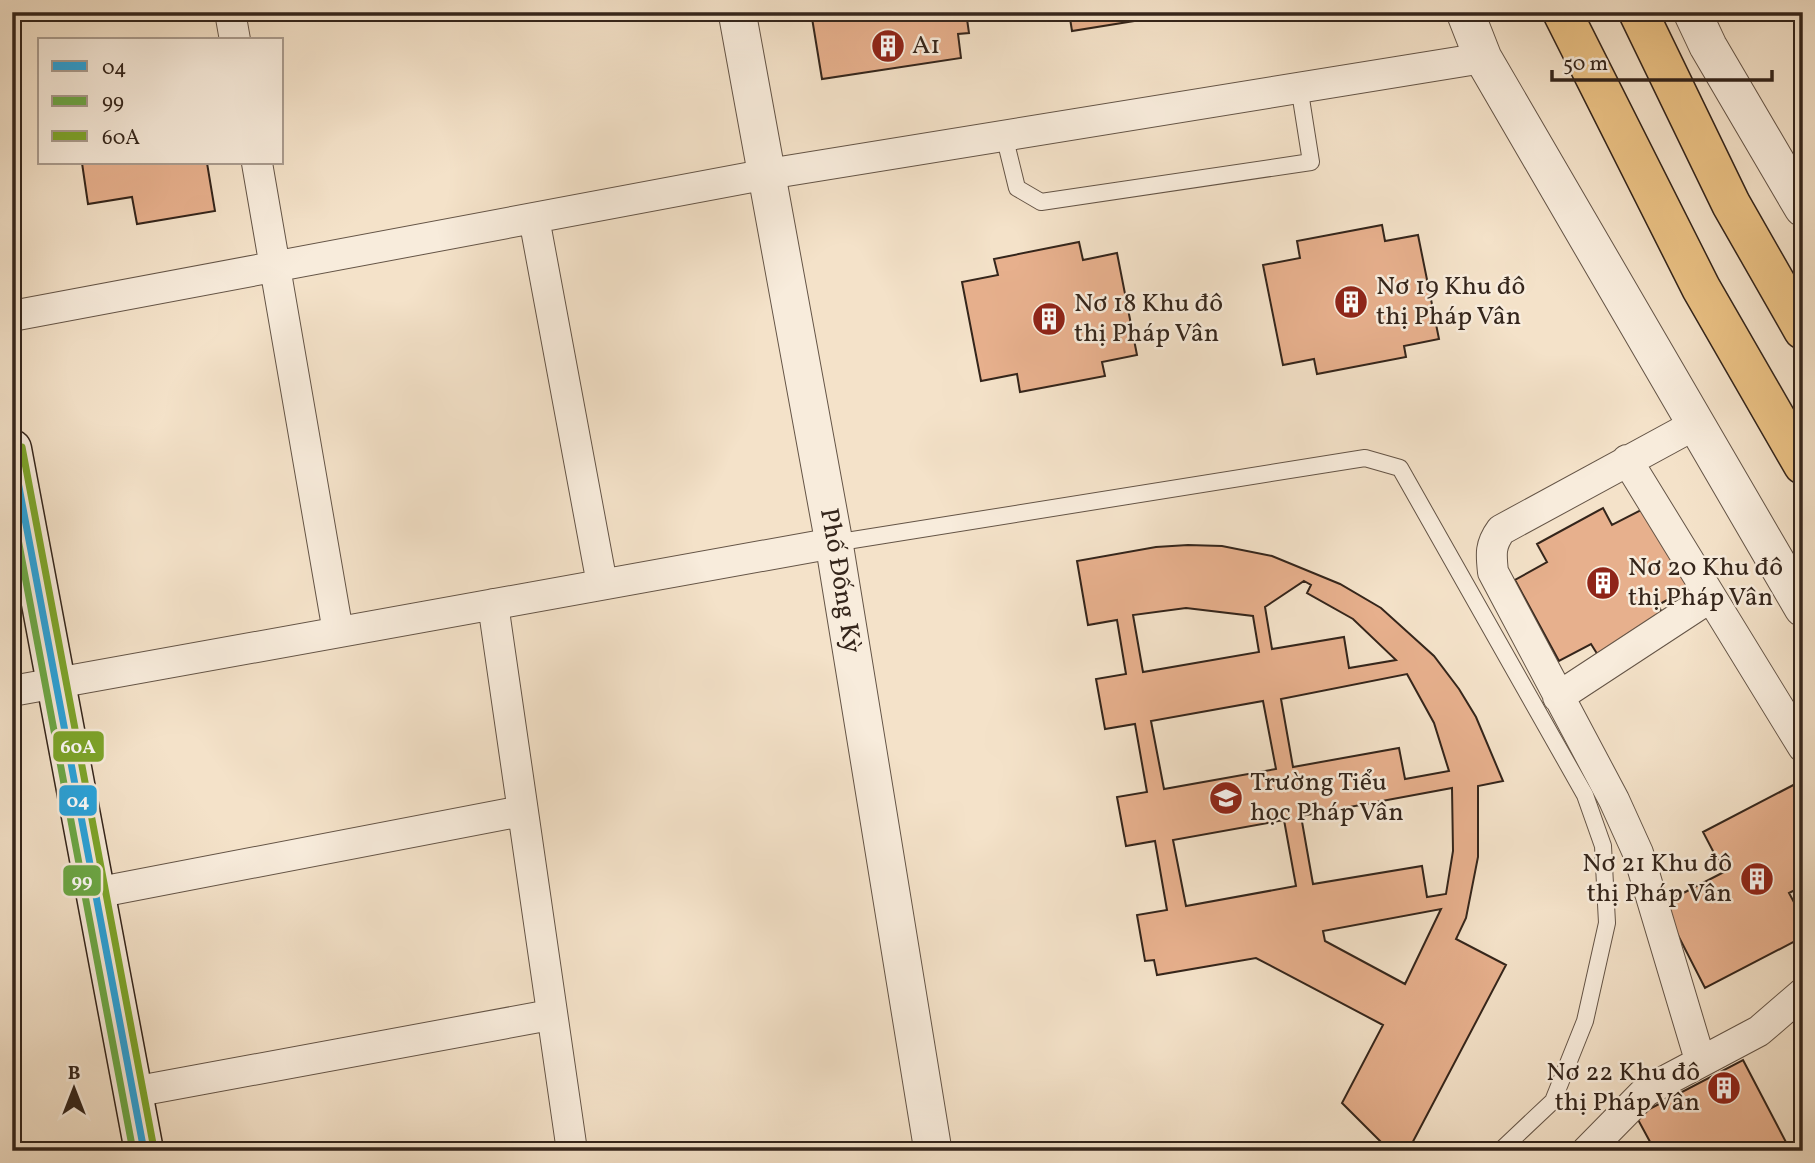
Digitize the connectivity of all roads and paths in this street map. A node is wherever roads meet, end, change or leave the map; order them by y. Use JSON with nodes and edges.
{"nodes":[{"id":1,"x":230,"y":12,"type":"edge"},
{"id":2,"x":737,"y":12,"type":"edge"},
{"id":3,"x":1465,"y":12,"type":"edge"},
{"id":4,"x":1562,"y":12,"type":"edge"},
{"id":5,"x":1638,"y":12,"type":"edge"},
{"id":6,"x":1692,"y":12,"type":"edge"},
{"id":7,"x":235,"y":38,"type":"edge"},
{"id":8,"x":1483,"y":58,"type":"junction"},
{"id":9,"x":1299,"y":86,"type":"junction"},
{"id":10,"x":1004,"y":135,"type":"junction"},
{"id":11,"x":257,"y":164,"type":"edge"},
{"id":12,"x":768,"y":174,"type":"junction"},
{"id":13,"x":1803,"y":208,"type":"edge"},
{"id":14,"x":534,"y":218,"type":"junction"},
{"id":15,"x":276,"y":267,"type":"junction"},
{"id":16,"x":12,"y":316,"type":"edge"},
{"id":17,"x":1803,"y":330,"type":"edge"},
{"id":18,"x":1696,"y":424,"type":"junction"},
{"id":19,"x":12,"y":449,"type":"edge"},
{"id":20,"x":1627,"y":460,"type":"junction"},
{"id":21,"x":1803,"y":465,"type":"edge"},
{"id":22,"x":834,"y":542,"type":"junction"},
{"id":23,"x":602,"y":584,"type":"junction"},
{"id":24,"x":1709,"y":598,"type":"junction"},
{"id":25,"x":493,"y":604,"type":"junction"},
{"id":26,"x":1803,"y":608,"type":"edge"},
{"id":27,"x":338,"y":632,"type":"junction"},
{"id":28,"x":56,"y":682,"type":"junction"},
{"id":29,"x":12,"y":691,"type":"edge"},
{"id":30,"x":1559,"y":697,"type":"junction"},
{"id":31,"x":1803,"y":747,"type":"edge"},
{"id":32,"x":522,"y":811,"type":"junction"},
{"id":33,"x":95,"y":893,"type":"junction"},
{"id":34,"x":1803,"y":993,"type":"edge"},
{"id":35,"x":550,"y":1016,"type":"junction"},
{"id":36,"x":1700,"y":1060,"type":"junction"},
{"id":37,"x":133,"y":1092,"type":"junction"},
{"id":38,"x":144,"y":1151,"type":"edge"},
{"id":39,"x":572,"y":1151,"type":"edge"},
{"id":40,"x":933,"y":1151,"type":"edge"},
{"id":41,"x":1500,"y":1151,"type":"edge"},
{"id":42,"x":1587,"y":1151,"type":"edge"}],
"edges":[{"from":1,"to":7,"type":"street"},
{"from":2,"to":12,"type":"street","name":"Phố Đống Kỳ"},
{"from":3,"to":8,"type":"street"},
{"from":4,"to":21,"type":"highway"},
{"from":5,"to":17,"type":"highway"},
{"from":6,"to":13,"type":"street"},
{"from":8,"to":9,"type":"street"},
{"from":8,"to":18,"type":"street"},
{"from":9,"to":10,"type":"street"},
{"from":9,"to":10,"type":"lane"},
{"from":10,"to":12,"type":"street"},
{"from":11,"to":15,"type":"street"},
{"from":12,"to":14,"type":"street"},
{"from":12,"to":22,"type":"street","name":"Phố Đống Kỳ"},
{"from":14,"to":15,"type":"street"},
{"from":14,"to":23,"type":"street"},
{"from":15,"to":16,"type":"street"},
{"from":15,"to":27,"type":"street"},
{"from":18,"to":20,"type":"street"},
{"from":18,"to":26,"type":"street"},
{"from":19,"to":28,"type":"main road"},
{"from":20,"to":24,"type":"street"},
{"from":20,"to":30,"type":"street"},
{"from":22,"to":23,"type":"street"},
{"from":22,"to":40,"type":"street","name":"Phố Đống Kỳ"},
{"from":22,"to":41,"type":"lane"},
{"from":23,"to":25,"type":"street"},
{"from":24,"to":30,"type":"street"},
{"from":24,"to":31,"type":"street"},
{"from":25,"to":27,"type":"street"},
{"from":25,"to":32,"type":"street"},
{"from":27,"to":28,"type":"street"},
{"from":28,"to":29,"type":"street"},
{"from":28,"to":33,"type":"main road"},
{"from":30,"to":36,"type":"street"},
{"from":32,"to":33,"type":"street"},
{"from":32,"to":35,"type":"street"},
{"from":33,"to":37,"type":"main road"},
{"from":34,"to":36,"type":"street"},
{"from":35,"to":37,"type":"street"},
{"from":35,"to":39,"type":"street"},
{"from":36,"to":42,"type":"street"},
{"from":37,"to":38,"type":"main road"}]}
